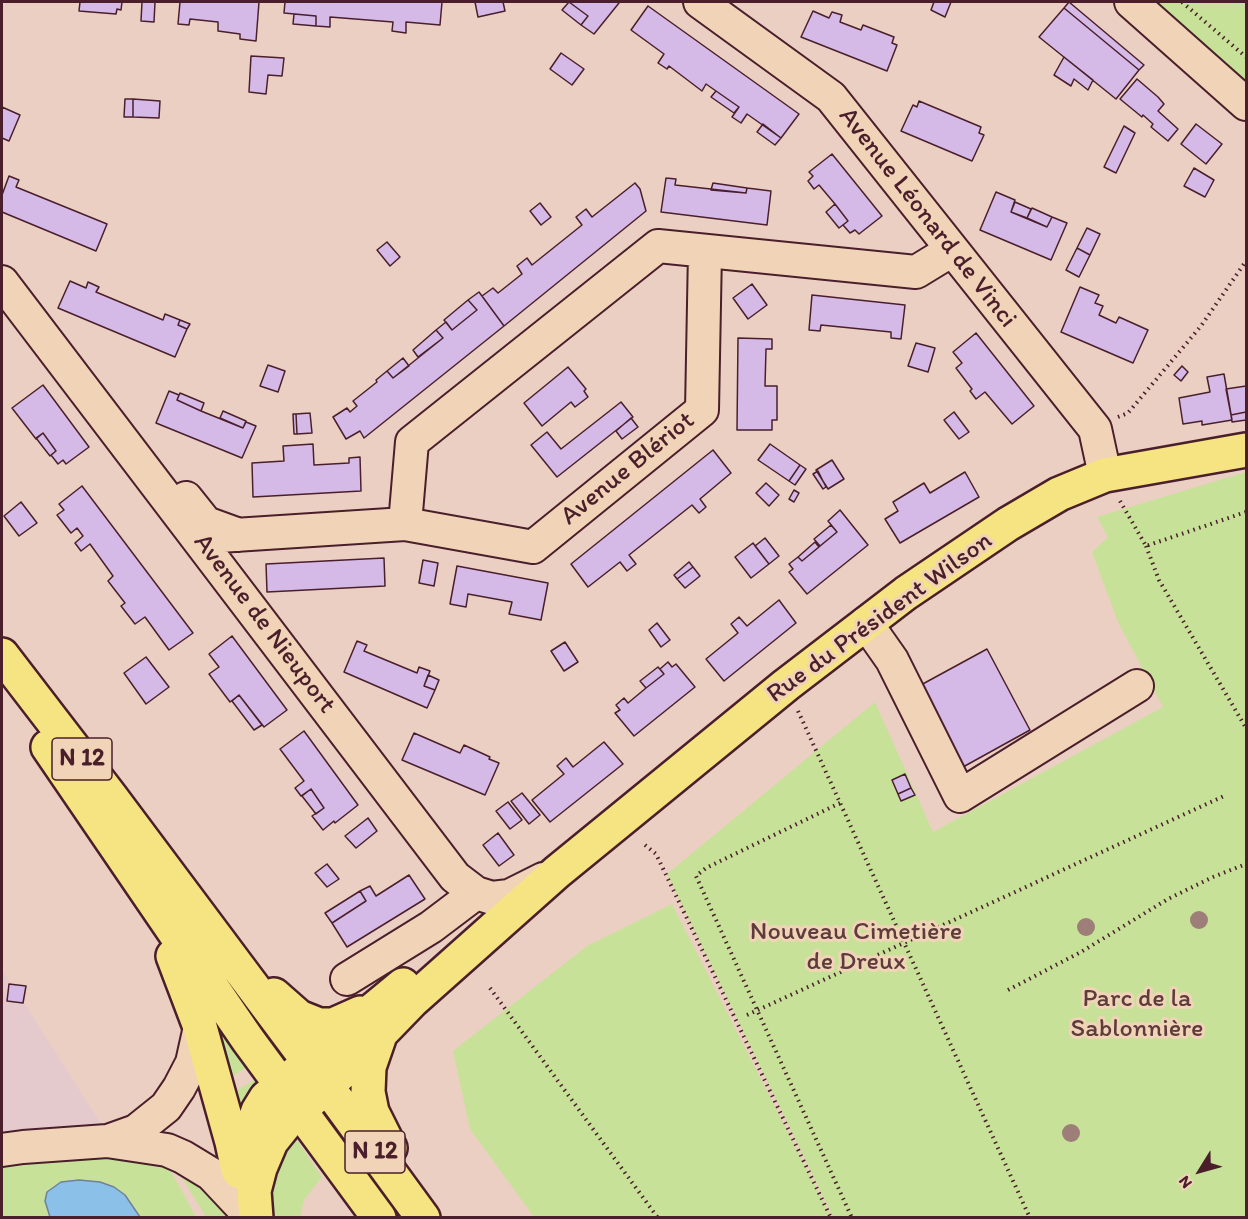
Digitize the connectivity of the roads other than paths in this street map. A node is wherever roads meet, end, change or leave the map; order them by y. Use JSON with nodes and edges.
{"nodes":[{"id":1,"x":700,"y":2,"type":"edge"},
{"id":2,"x":1131,"y":2,"type":"edge"},
{"id":3,"x":1246,"y":104,"type":"edge"},
{"id":4,"x":952,"y":250,"type":"junction"},
{"id":5,"x":705,"y":251,"type":"junction"},
{"id":6,"x":2,"y":257,"type":"edge"},
{"id":7,"x":2,"y":282,"type":"edge"},
{"id":8,"x":1246,"y":450,"type":"edge"},
{"id":9,"x":1105,"y":475,"type":"junction"},
{"id":10,"x":405,"y":524,"type":"junction"},
{"id":11,"x":239,"y":535,"type":"junction"},
{"id":12,"x":197,"y":536,"type":"junction"},
{"id":13,"x":866,"y":623,"type":"junction"},
{"id":14,"x":2,"y":655,"type":"edge"},
{"id":15,"x":2,"y":682,"type":"edge"},
{"id":16,"x":1137,"y":686,"type":"dead end"},
{"id":17,"x":111,"y":797,"type":"junction"},
{"id":18,"x":557,"y":872,"type":"junction"},
{"id":19,"x":142,"y":886,"type":"junction"},
{"id":20,"x":476,"y":893,"type":"junction"},
{"id":21,"x":347,"y":979,"type":"dead end"},
{"id":22,"x":387,"y":998,"type":"junction"},
{"id":23,"x":200,"y":1027,"type":"junction"},
{"id":24,"x":384,"y":1031,"type":"junction"},
{"id":25,"x":318,"y":1074,"type":"junction"},
{"id":26,"x":290,"y":1098,"type":"junction"},
{"id":27,"x":107,"y":1141,"type":"junction"},
{"id":28,"x":2,"y":1150,"type":"edge"},
{"id":29,"x":245,"y":1204,"type":"edge"},
{"id":30,"x":379,"y":1218,"type":"edge"},
{"id":31,"x":423,"y":1218,"type":"edge"},
{"id":32,"x":435,"y":1218,"type":"edge"}],
"edges":[{"from":1,"to":4,"type":"street","name":"Avenue Léonard de Vinci"},
{"from":2,"to":3,"type":"street"},
{"from":4,"to":5,"type":"street"},
{"from":4,"to":9,"type":"street","name":"Avenue Léonard de Vinci"},
{"from":5,"to":10,"type":"street"},
{"from":5,"to":10,"type":"street","name":"Avenue Blériot"},
{"from":6,"to":11,"type":"street","name":"Avenue de Nieuport"},
{"from":7,"to":12,"type":"street","name":"Avenue de Nieuport"},
{"from":8,"to":9,"type":"main road","name":"Rue du Président Wilson"},
{"from":9,"to":13,"type":"main road","name":"Rue du Président Wilson"},
{"from":10,"to":11,"type":"street","name":"Avenue Blériot"},
{"from":11,"to":12,"type":"street","name":"Avenue Blériot"},
{"from":12,"to":20,"type":"street","name":"Avenue de Nieuport"},
{"from":13,"to":16,"type":"street"},
{"from":13,"to":18,"type":"main road","name":"Rue du Président Wilson"},
{"from":14,"to":17,"type":"main road","number":"N 12"},
{"from":15,"to":19,"type":"main road","number":"N 12"},
{"from":17,"to":22,"type":"main road"},
{"from":17,"to":25,"type":"main road","number":"N 12"},
{"from":18,"to":20,"type":"street"},
{"from":18,"to":22,"type":"main road"},
{"from":18,"to":24,"type":"main road"},
{"from":19,"to":23,"type":"main road","number":"N 12"},
{"from":19,"to":26,"type":"main road","number":"N 12"},
{"from":20,"to":21,"type":"street"},
{"from":22,"to":25,"type":"main road"},
{"from":23,"to":27,"type":"street"},
{"from":23,"to":29,"type":"main road","number":"N 12"},
{"from":24,"to":25,"type":"main road"},
{"from":24,"to":32,"type":"main road"},
{"from":25,"to":26,"type":"main road"},
{"from":25,"to":31,"type":"main road","number":"N 12"},
{"from":26,"to":29,"type":"main road"},
{"from":26,"to":29,"type":"main road"},
{"from":26,"to":30,"type":"main road","number":"N 12"},
{"from":27,"to":28,"type":"street"},
{"from":27,"to":29,"type":"street"}]}
